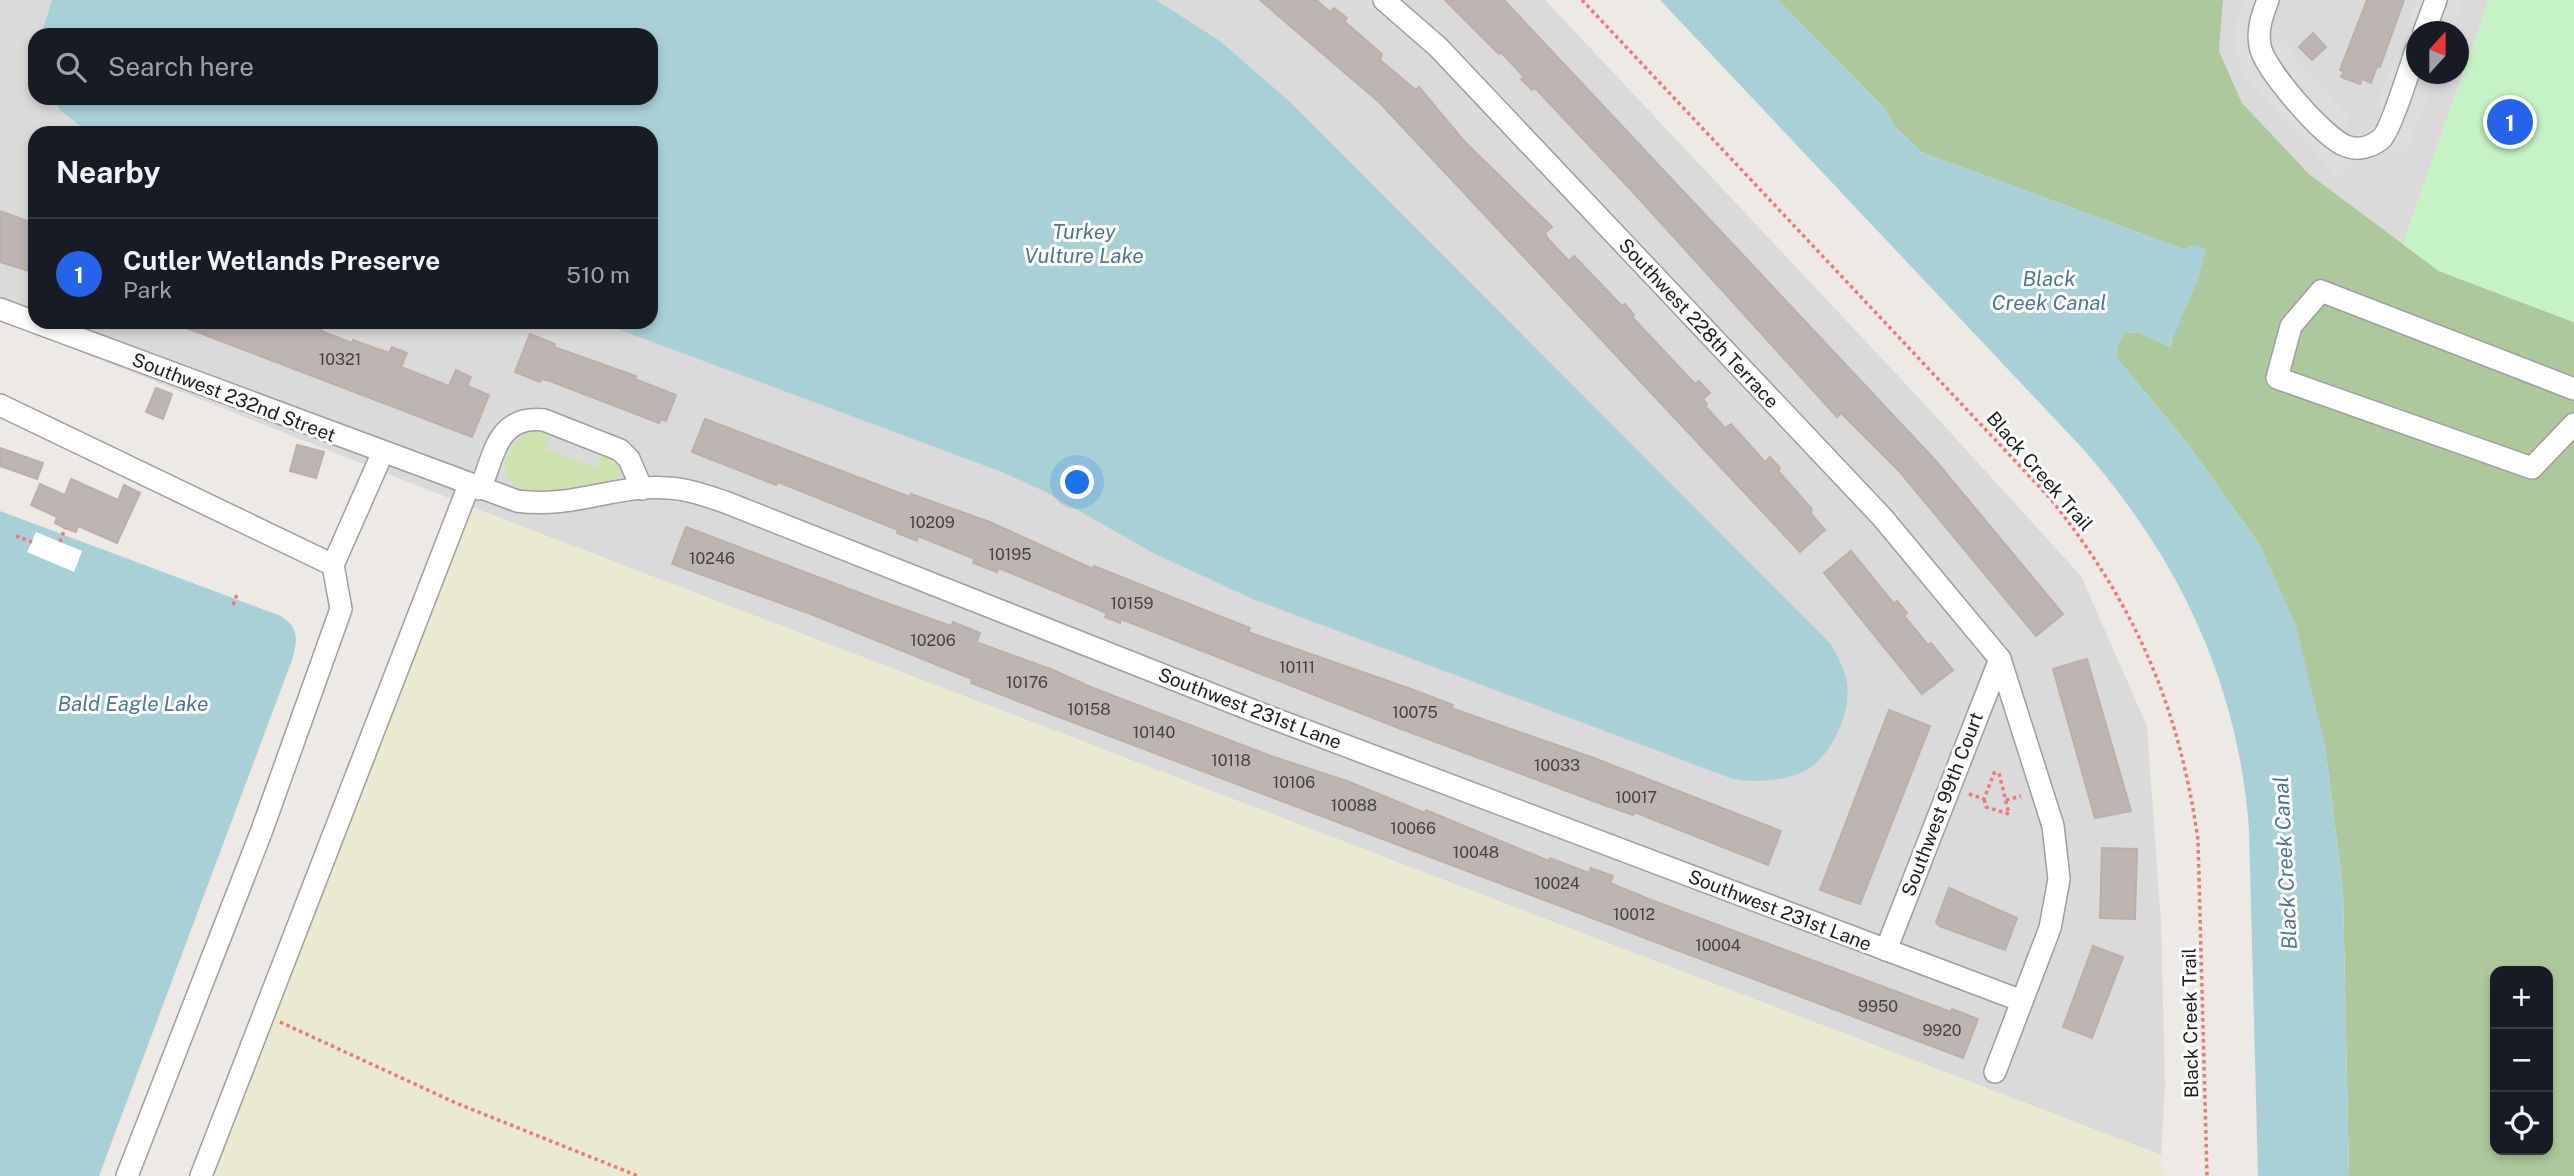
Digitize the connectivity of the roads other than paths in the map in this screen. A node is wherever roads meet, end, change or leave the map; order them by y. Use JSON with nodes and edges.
{"nodes":[{"id":1,"x":1384,"y":0,"type":"edge"},
{"id":2,"x":2268,"y":0,"type":"edge"},
{"id":3,"x":2436,"y":0,"type":"edge"},
{"id":4,"x":2428,"y":21,"type":"edge"},
{"id":5,"x":2406,"y":78,"type":"edge"},
{"id":6,"x":0,"y":309,"type":"edge"},
{"id":7,"x":28,"y":320,"type":"edge"},
{"id":8,"x":53,"y":329,"type":"edge"},
{"id":9,"x":2574,"y":388,"type":"edge"},
{"id":10,"x":0,"y":405,"type":"edge"},
{"id":11,"x":2574,"y":424,"type":"edge"},
{"id":12,"x":383,"y":453,"type":"junction"},
{"id":13,"x":475,"y":487,"type":"junction"},
{"id":14,"x":642,"y":489,"type":"junction"},
{"id":15,"x":333,"y":565,"type":"junction"},
{"id":16,"x":2000,"y":659,"type":"junction"},
{"id":17,"x":1886,"y":950,"type":"junction"},
{"id":18,"x":2022,"y":1001,"type":"junction"},
{"id":19,"x":1995,"y":1072,"type":"dead end"},
{"id":20,"x":127,"y":1176,"type":"edge"},
{"id":21,"x":201,"y":1176,"type":"edge"}],
"edges":[{"from":1,"to":16,"type":"street","name":"Southwest 228th Terrace"},
{"from":2,"to":5,"type":"street"},
{"from":3,"to":4,"type":"street"},
{"from":6,"to":7,"type":"street","name":"Southwest 232nd Street"},
{"from":8,"to":12,"type":"street","name":"Southwest 232nd Street"},
{"from":9,"to":11,"type":"street"},
{"from":10,"to":15,"type":"street"},
{"from":12,"to":13,"type":"street","name":"Southwest 232nd Street"},
{"from":12,"to":15,"type":"street"},
{"from":13,"to":14,"type":"street","name":"Southwest 231st Lane"},
{"from":13,"to":14,"type":"street"},
{"from":13,"to":21,"type":"street"},
{"from":14,"to":17,"type":"street","name":"Southwest 231st Lane"},
{"from":15,"to":20,"type":"street"},
{"from":16,"to":17,"type":"street","name":"Southwest 99th Court"},
{"from":16,"to":18,"type":"street"},
{"from":17,"to":18,"type":"street","name":"Southwest 231st Lane"},
{"from":18,"to":19,"type":"street"}]}
